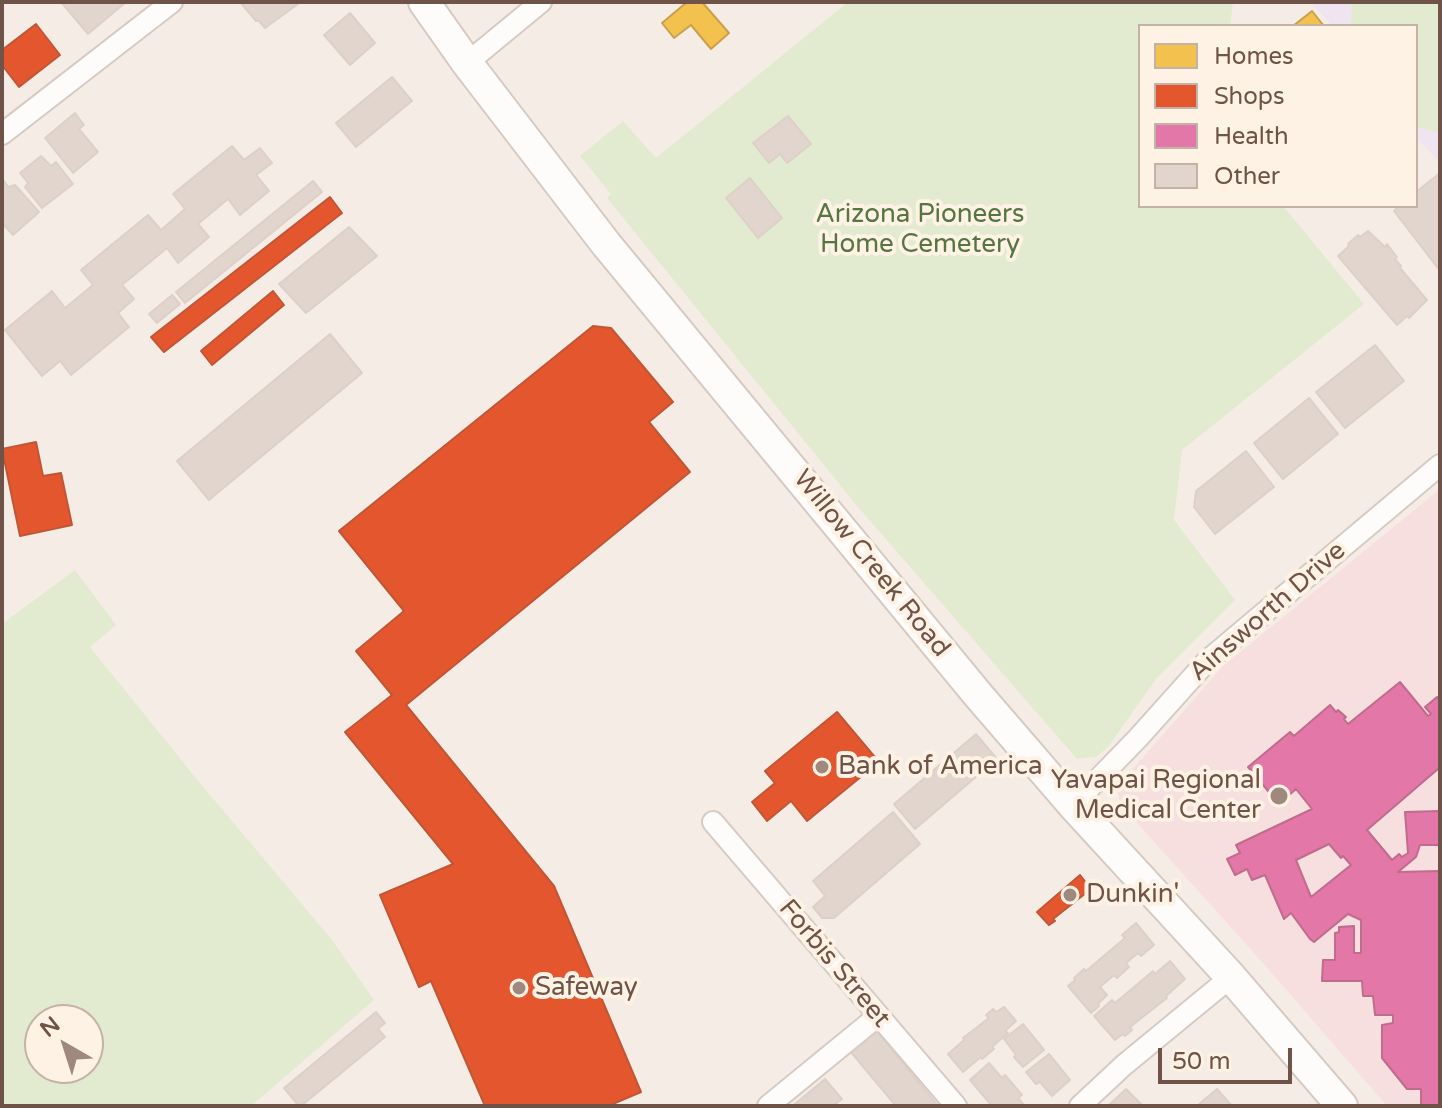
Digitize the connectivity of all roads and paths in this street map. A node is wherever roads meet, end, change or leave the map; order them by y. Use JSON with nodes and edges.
{"nodes":[{"id":1,"x":172,"y":2,"type":"edge"},
{"id":2,"x":424,"y":2,"type":"edge"},
{"id":3,"x":541,"y":2,"type":"edge"},
{"id":4,"x":467,"y":63,"type":"junction"},
{"id":5,"x":2,"y":134,"type":"edge"},
{"id":6,"x":1440,"y":465,"type":"edge"},
{"id":7,"x":1073,"y":805,"type":"junction"},
{"id":8,"x":713,"y":822,"type":"dead end"},
{"id":9,"x":1231,"y":977,"type":"junction"},
{"id":10,"x":878,"y":1016,"type":"junction"},
{"id":11,"x":768,"y":1106,"type":"edge"},
{"id":12,"x":956,"y":1106,"type":"edge"},
{"id":13,"x":1080,"y":1106,"type":"edge"},
{"id":14,"x":1342,"y":1106,"type":"edge"}],
"edges":[{"from":1,"to":5,"type":"street"},
{"from":2,"to":4,"type":"main road","name":"Willow Creek Road"},
{"from":3,"to":4,"type":"street"},
{"from":4,"to":7,"type":"main road","name":"Willow Creek Road"},
{"from":6,"to":7,"type":"street","name":"Ainsworth Drive"},
{"from":7,"to":9,"type":"main road","name":"Willow Creek Road"},
{"from":8,"to":10,"type":"street","name":"Forbis Street"},
{"from":9,"to":13,"type":"street"},
{"from":9,"to":14,"type":"main road","name":"Willow Creek Road"},
{"from":10,"to":11,"type":"street"},
{"from":10,"to":12,"type":"street","name":"Forbis Street"}]}
